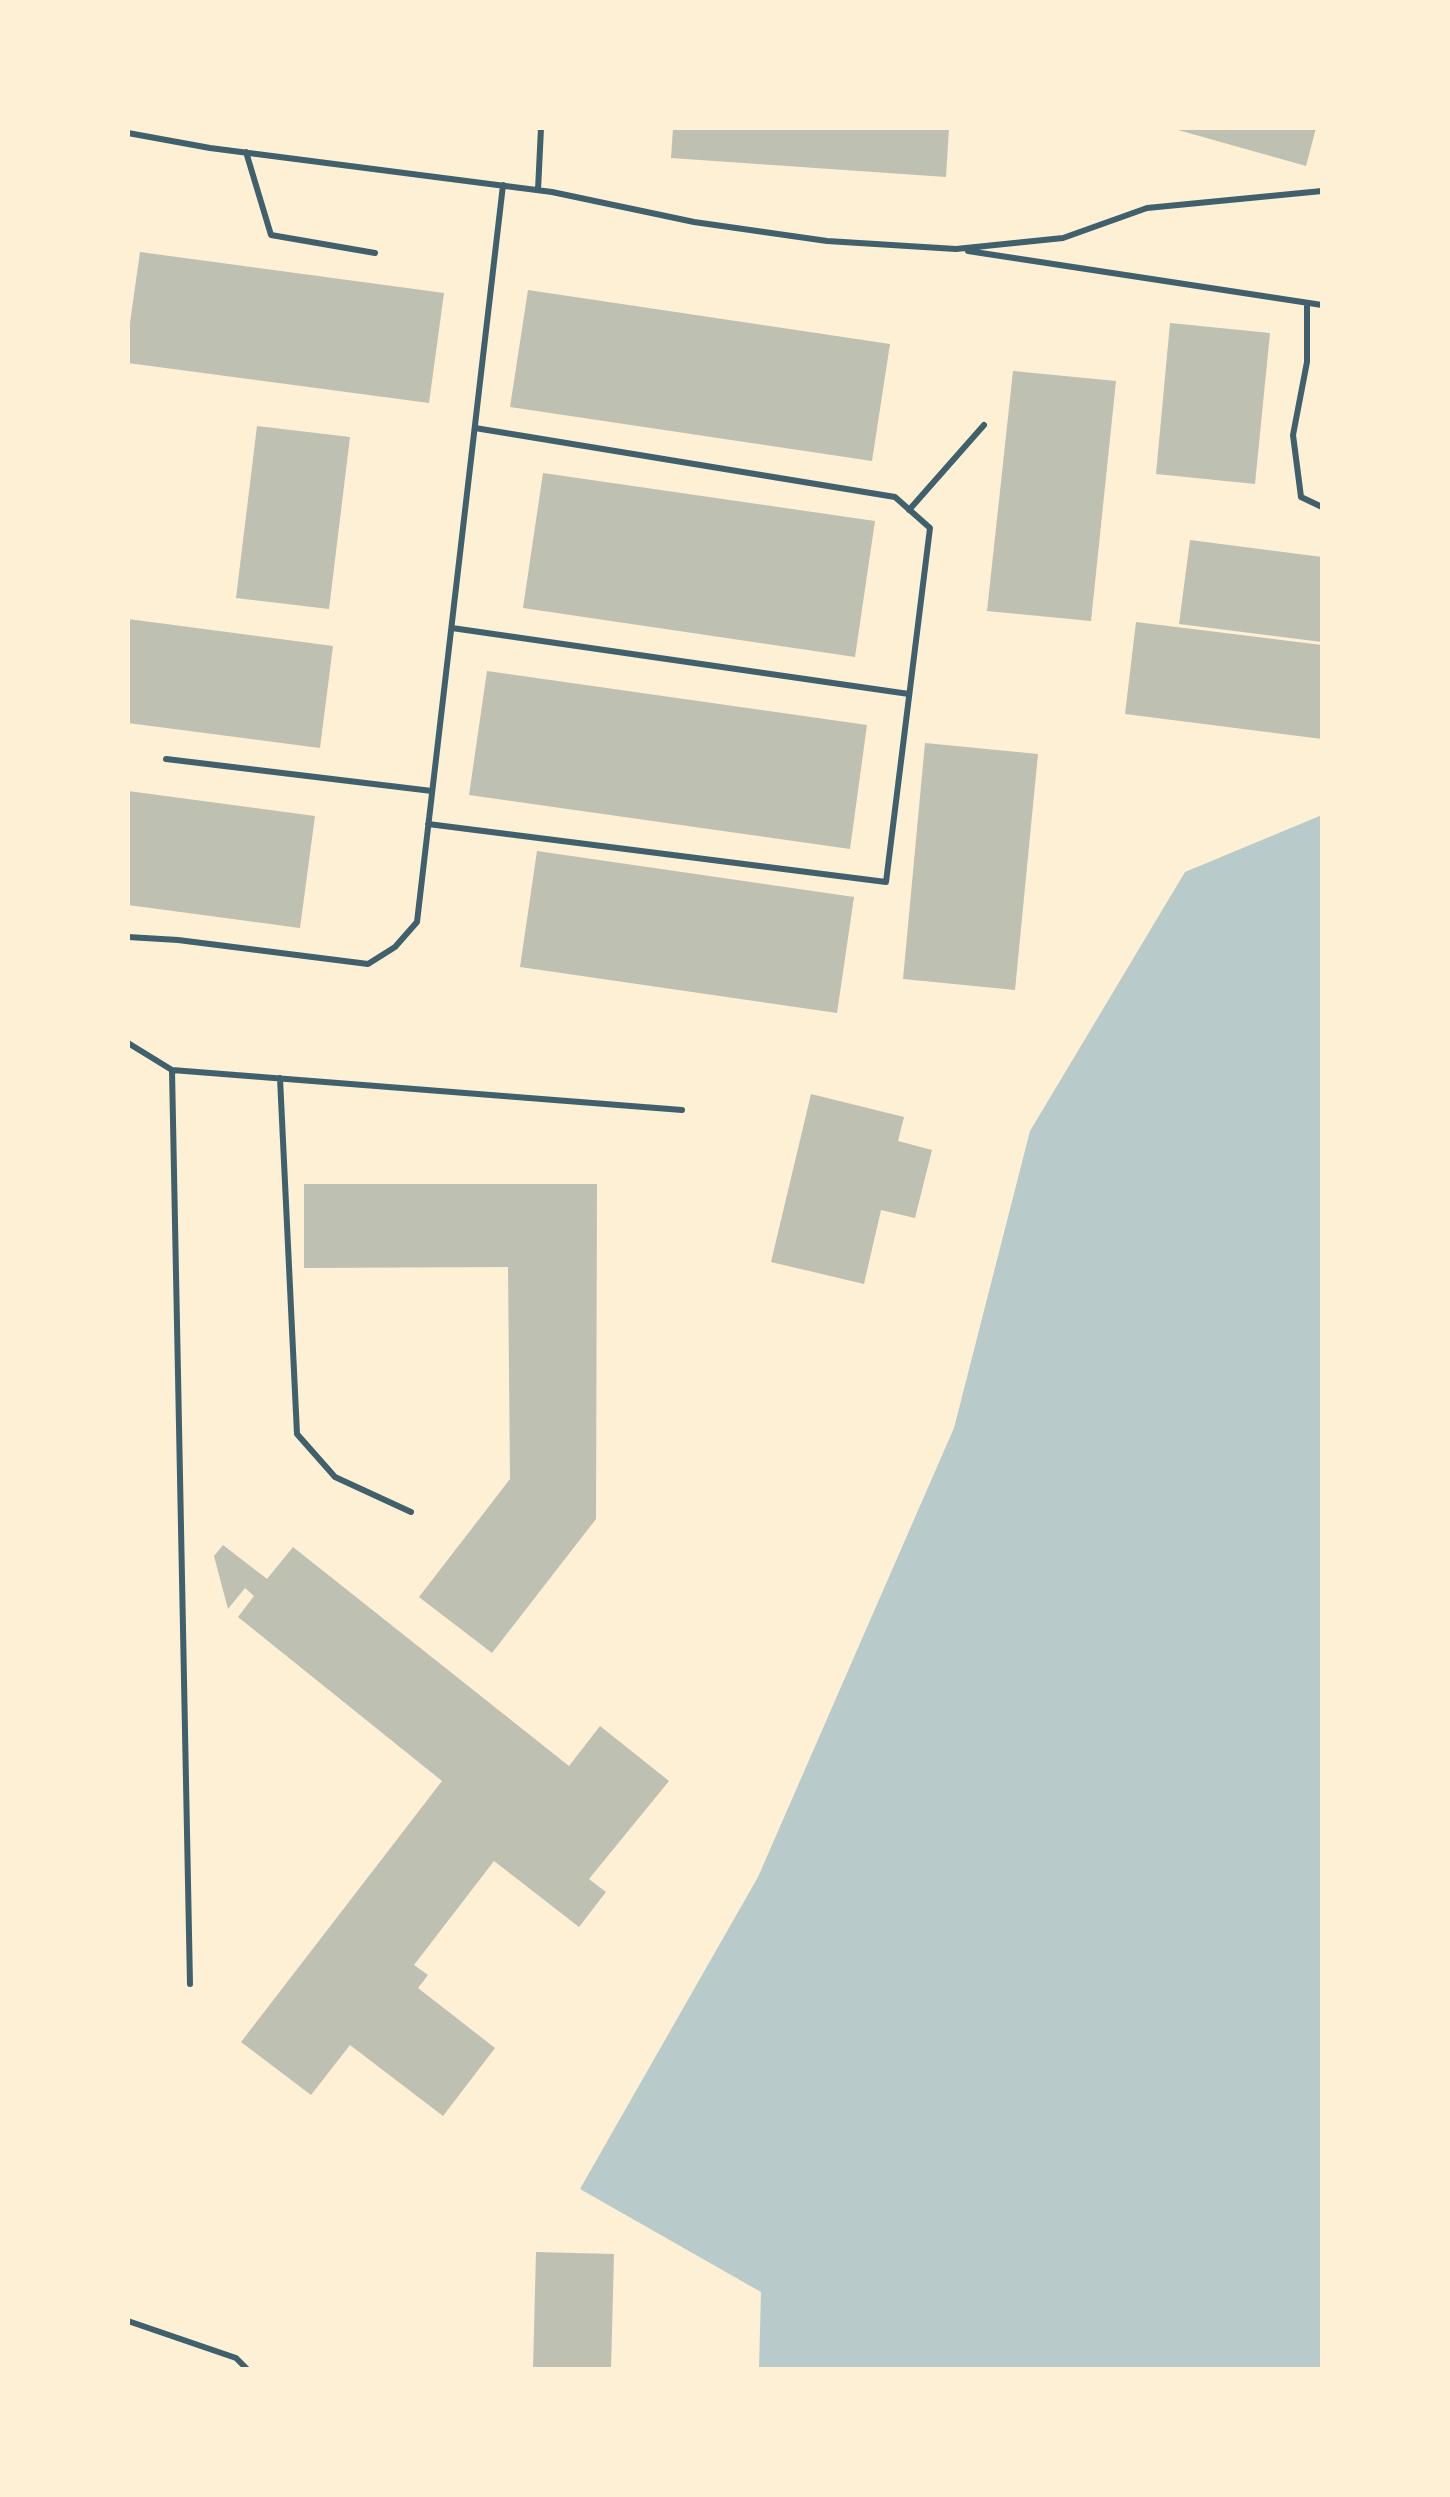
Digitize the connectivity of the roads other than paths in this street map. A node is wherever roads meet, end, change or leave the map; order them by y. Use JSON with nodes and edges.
{"nodes":[{"id":1,"x":541,"y":128,"type":"edge"},
{"id":2,"x":128,"y":133,"type":"edge"},
{"id":3,"x":246,"y":152,"type":"junction"},
{"id":4,"x":503,"y":185,"type":"junction"},
{"id":5,"x":538,"y":190,"type":"junction"},
{"id":6,"x":1322,"y":191,"type":"edge"},
{"id":7,"x":956,"y":249,"type":"junction"},
{"id":8,"x":375,"y":253,"type":"dead end"},
{"id":9,"x":1307,"y":303,"type":"junction"},
{"id":10,"x":1322,"y":305,"type":"edge"},
{"id":11,"x":984,"y":425,"type":"dead end"},
{"id":12,"x":475,"y":428,"type":"junction"},
{"id":13,"x":1322,"y":507,"type":"edge"},
{"id":14,"x":909,"y":510,"type":"junction"},
{"id":15,"x":452,"y":628,"type":"junction"},
{"id":16,"x":909,"y":694,"type":"junction"},
{"id":17,"x":166,"y":759,"type":"dead end"},
{"id":18,"x":432,"y":791,"type":"junction"},
{"id":19,"x":428,"y":824,"type":"junction"},
{"id":20,"x":128,"y":937,"type":"edge"},
{"id":21,"x":128,"y":1043,"type":"edge"},
{"id":22,"x":172,"y":1070,"type":"junction"},
{"id":23,"x":280,"y":1078,"type":"junction"},
{"id":24,"x":682,"y":1110,"type":"dead end"},
{"id":25,"x":411,"y":1512,"type":"dead end"},
{"id":26,"x":190,"y":1984,"type":"dead end"},
{"id":27,"x":128,"y":2321,"type":"edge"},
{"id":28,"x":247,"y":2369,"type":"edge"}],
"edges":[{"from":1,"to":5,"type":"lane"},
{"from":2,"to":3,"type":"lane"},
{"from":3,"to":4,"type":"lane"},
{"from":3,"to":8,"type":"lane"},
{"from":4,"to":5,"type":"lane"},
{"from":4,"to":12,"type":"lane"},
{"from":5,"to":7,"type":"lane"},
{"from":6,"to":7,"type":"lane"},
{"from":7,"to":9,"type":"lane"},
{"from":9,"to":10,"type":"lane"},
{"from":9,"to":13,"type":"lane"},
{"from":11,"to":14,"type":"lane"},
{"from":12,"to":14,"type":"lane"},
{"from":12,"to":15,"type":"lane"},
{"from":14,"to":16,"type":"lane"},
{"from":15,"to":16,"type":"lane"},
{"from":15,"to":18,"type":"lane"},
{"from":16,"to":19,"type":"lane"},
{"from":17,"to":18,"type":"lane"},
{"from":18,"to":19,"type":"lane"},
{"from":19,"to":20,"type":"lane"},
{"from":21,"to":22,"type":"lane"},
{"from":22,"to":23,"type":"lane"},
{"from":22,"to":26,"type":"lane"},
{"from":23,"to":24,"type":"lane"},
{"from":23,"to":25,"type":"lane"},
{"from":27,"to":28,"type":"lane"}]}
